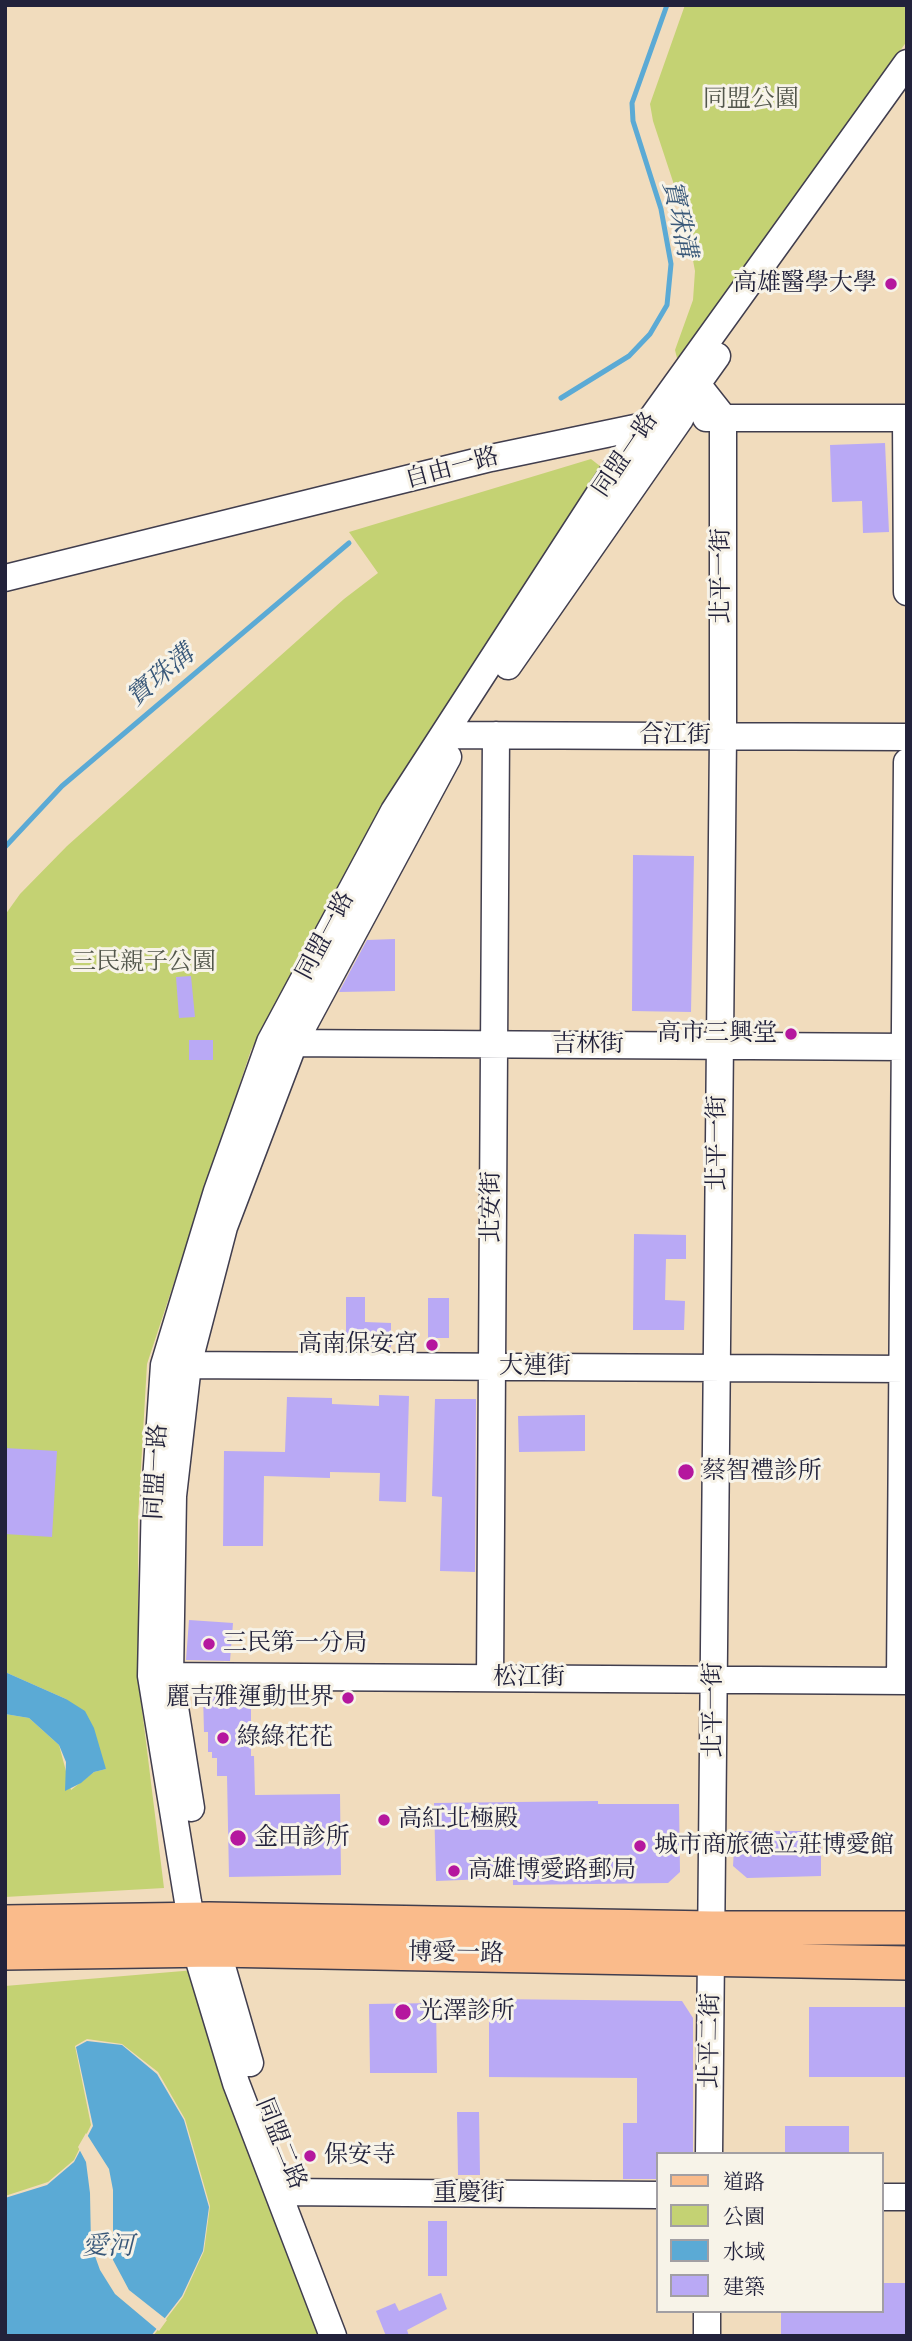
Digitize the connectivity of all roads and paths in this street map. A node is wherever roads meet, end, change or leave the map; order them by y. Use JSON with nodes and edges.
{"nodes":[{"id":1,"x":907,"y":64,"type":"edge"},
{"id":2,"x":907,"y":94,"type":"edge"},
{"id":3,"x":689,"y":379,"type":"junction"},
{"id":4,"x":723,"y":417,"type":"junction"},
{"id":5,"x":907,"y":418,"type":"edge"},
{"id":6,"x":680,"y":419,"type":"junction"},
{"id":7,"x":645,"y":425,"type":"junction"},
{"id":8,"x":5,"y":578,"type":"edge"},
{"id":9,"x":907,"y":592,"type":"edge"},
{"id":10,"x":453,"y":735,"type":"junction"},
{"id":11,"x":496,"y":735,"type":"junction"},
{"id":12,"x":723,"y":736,"type":"junction"},
{"id":13,"x":907,"y":737,"type":"edge"},
{"id":14,"x":907,"y":762,"type":"edge"},
{"id":15,"x":282,"y":1043,"type":"junction"},
{"id":16,"x":493,"y":1044,"type":"junction"},
{"id":17,"x":719,"y":1046,"type":"junction"},
{"id":18,"x":905,"y":1047,"type":"edge"},
{"id":19,"x":176,"y":1365,"type":"junction"},
{"id":20,"x":491,"y":1366,"type":"junction"},
{"id":21,"x":716,"y":1368,"type":"junction"},
{"id":22,"x":904,"y":1369,"type":"edge"},
{"id":23,"x":161,"y":1676,"type":"junction"},
{"id":24,"x":490,"y":1678,"type":"junction"},
{"id":25,"x":714,"y":1679,"type":"junction"},
{"id":26,"x":903,"y":1681,"type":"edge"},
{"id":27,"x":5,"y":1922,"type":"edge"},
{"id":28,"x":907,"y":1928,"type":"edge"},
{"id":29,"x":204,"y":1935,"type":"junction"},
{"id":30,"x":712,"y":1944,"type":"junction"},
{"id":31,"x":5,"y":1953,"type":"edge"},
{"id":32,"x":907,"y":1963,"type":"edge"},
{"id":33,"x":709,"y":2152,"type":"edge"},
{"id":34,"x":290,"y":2192,"type":"junction"},
{"id":35,"x":656,"y":2195,"type":"edge"},
{"id":36,"x":884,"y":2197,"type":"edge"},
{"id":37,"x":907,"y":2197,"type":"edge"},
{"id":38,"x":707,"y":2313,"type":"edge"},
{"id":39,"x":333,"y":2336,"type":"edge"},
{"id":40,"x":353,"y":2336,"type":"edge"},
{"id":41,"x":707,"y":2336,"type":"edge"}],
"edges":[{"from":1,"to":3,"type":"street","name":"同盟一路"},
{"from":2,"to":3,"type":"street","name":"同盟一路"},
{"from":3,"to":4,"type":"street"},
{"from":3,"to":6,"type":"street","name":"同盟一路"},
{"from":3,"to":7,"type":"street","name":"同盟一路"},
{"from":4,"to":5,"type":"street","name":"自由一路"},
{"from":4,"to":6,"type":"street","name":"自由一路"},
{"from":4,"to":12,"type":"street","name":"北平一街"},
{"from":5,"to":9,"type":"street"},
{"from":6,"to":7,"type":"street","name":"自由一路"},
{"from":6,"to":10,"type":"street","name":"同盟一路"},
{"from":7,"to":8,"type":"street","name":"自由一路"},
{"from":7,"to":10,"type":"street","name":"同盟一路"},
{"from":10,"to":11,"type":"street","name":"合江街"},
{"from":10,"to":15,"type":"street","name":"同盟一路"},
{"from":11,"to":12,"type":"street","name":"合江街"},
{"from":11,"to":16,"type":"street","name":"北安街"},
{"from":12,"to":13,"type":"street","name":"合江街"},
{"from":12,"to":17,"type":"street","name":"北平一街"},
{"from":14,"to":18,"type":"street"},
{"from":15,"to":16,"type":"street","name":"吉林街"},
{"from":15,"to":19,"type":"street","name":"同盟一路"},
{"from":16,"to":17,"type":"street","name":"吉林街"},
{"from":16,"to":20,"type":"street","name":"北安街"},
{"from":17,"to":18,"type":"street","name":"吉林街"},
{"from":17,"to":21,"type":"street","name":"北平一街"},
{"from":18,"to":22,"type":"street"},
{"from":19,"to":20,"type":"street","name":"大連街"},
{"from":19,"to":23,"type":"street","name":"同盟一路"},
{"from":20,"to":21,"type":"street","name":"大連街"},
{"from":20,"to":24,"type":"street","name":"北安街"},
{"from":21,"to":22,"type":"street","name":"大連街"},
{"from":21,"to":25,"type":"street","name":"北平一街"},
{"from":22,"to":26,"type":"street"},
{"from":23,"to":24,"type":"street","name":"松江街"},
{"from":23,"to":29,"type":"street","name":"同盟一路"},
{"from":24,"to":25,"type":"street","name":"松江街"},
{"from":25,"to":26,"type":"street","name":"松江街"},
{"from":25,"to":30,"type":"street","name":"北平一街"},
{"from":27,"to":29,"type":"main road","name":"博愛一路"},
{"from":28,"to":30,"type":"main road","name":"博愛一路"},
{"from":29,"to":30,"type":"main road","name":"博愛一路"},
{"from":29,"to":31,"type":"main road","name":"博愛一路"},
{"from":29,"to":34,"type":"street","name":"同盟二路"},
{"from":30,"to":32,"type":"main road","name":"博愛一路"},
{"from":30,"to":33,"type":"street","name":"北平二街"},
{"from":34,"to":35,"type":"street","name":"重慶街"},
{"from":34,"to":39,"type":"street","name":"同盟二路"},
{"from":34,"to":40,"type":"street","name":"同盟二路"},
{"from":36,"to":37,"type":"street"},
{"from":38,"to":41,"type":"street"}]}
